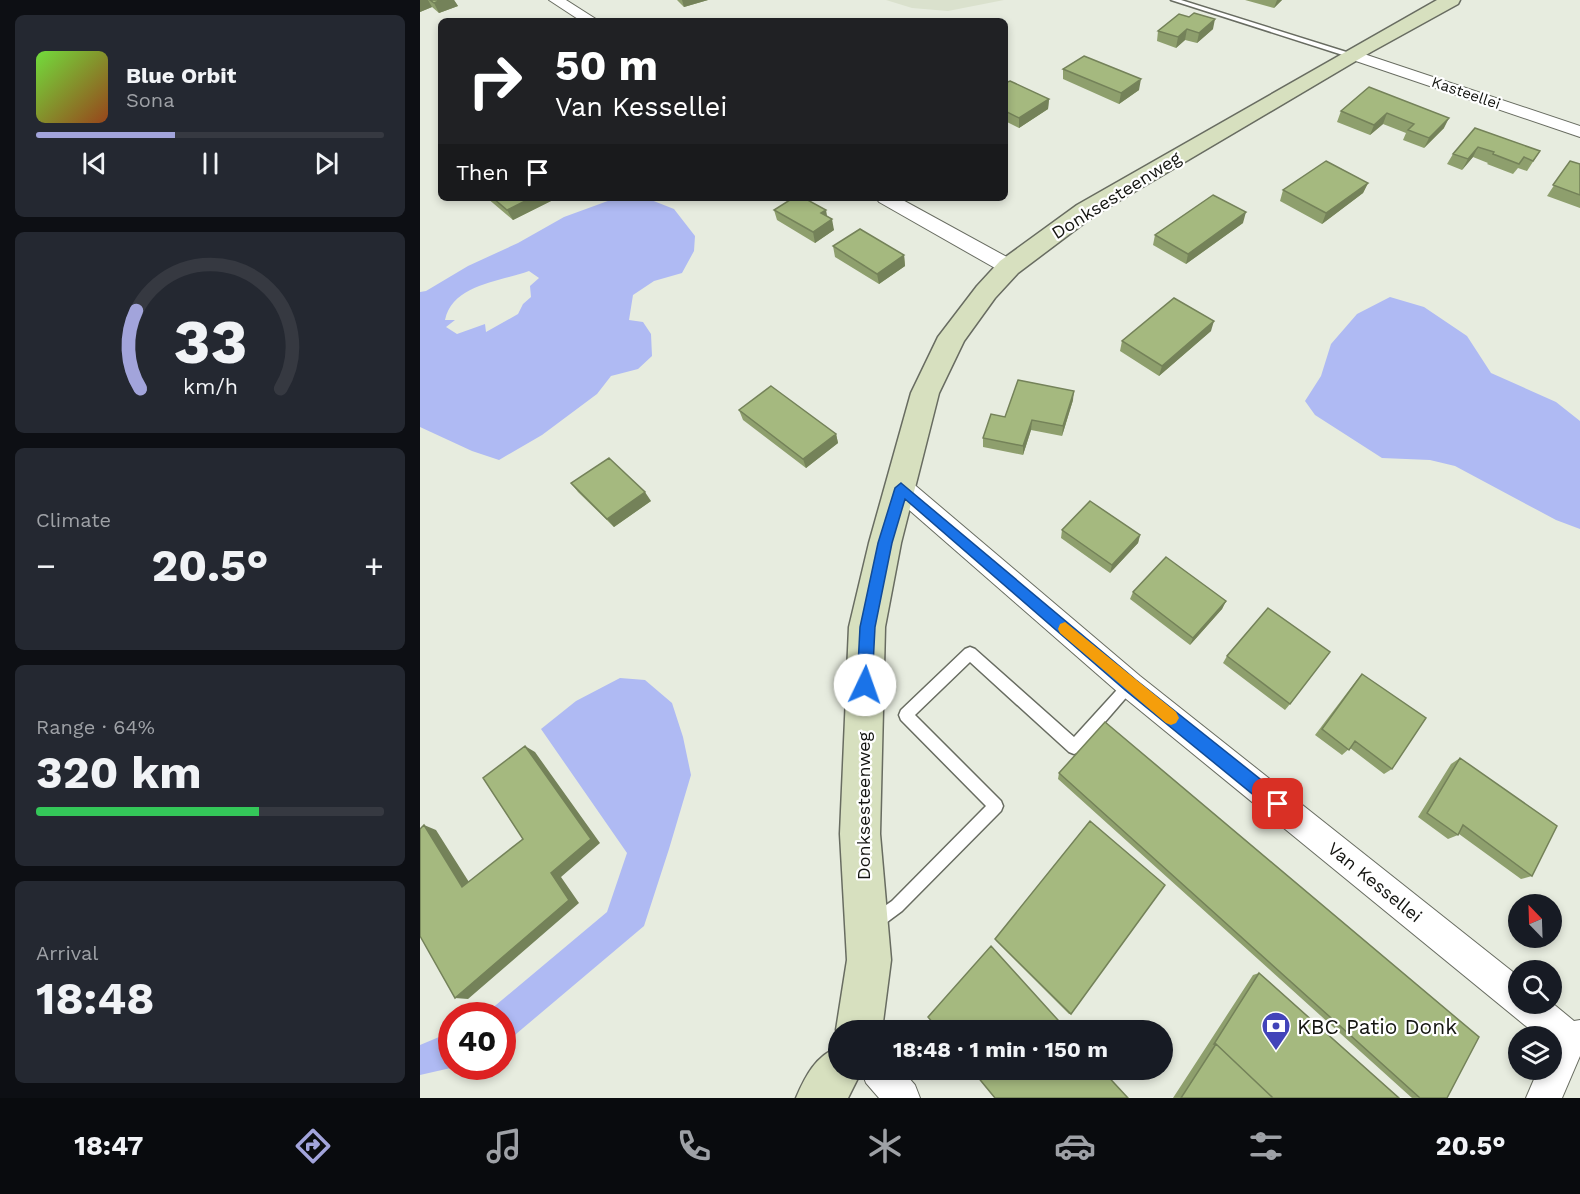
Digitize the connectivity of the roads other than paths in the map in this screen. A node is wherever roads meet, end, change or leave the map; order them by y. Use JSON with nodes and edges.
{"nodes":[{"id":1,"x":556,"y":0,"type":"edge"},
{"id":2,"x":1174,"y":0,"type":"edge"},
{"id":3,"x":1451,"y":0,"type":"edge"},
{"id":4,"x":587,"y":18,"type":"edge"},
{"id":5,"x":1352,"y":55,"type":"junction"},
{"id":6,"x":1580,"y":132,"type":"edge"},
{"id":7,"x":890,"y":201,"type":"edge"},
{"id":8,"x":1009,"y":267,"type":"junction"},
{"id":9,"x":901,"y":488,"type":"junction"},
{"id":10,"x":1130,"y":685,"type":"junction"},
{"id":11,"x":867,"y":929,"type":"junction"},
{"id":12,"x":1508,"y":990,"type":"edge"},
{"id":13,"x":1539,"y":1014,"type":"edge"},
{"id":14,"x":860,"y":1020,"type":"edge"},
{"id":15,"x":1574,"y":1039,"type":"edge"},
{"id":16,"x":832,"y":1080,"type":"edge"},
{"id":17,"x":887,"y":1080,"type":"edge"},
{"id":18,"x":820,"y":1098,"type":"edge"},
{"id":19,"x":902,"y":1098,"type":"edge"},
{"id":20,"x":1544,"y":1098,"type":"edge"}],
"edges":[{"from":1,"to":4,"type":"street"},
{"from":2,"to":5,"type":"lane"},
{"from":3,"to":5,"type":"street","name":"Donksesteenweg"},
{"from":5,"to":6,"type":"street","name":"Kasteellei"},
{"from":5,"to":8,"type":"street","name":"Donksesteenweg"},
{"from":7,"to":8,"type":"street"},
{"from":8,"to":9,"type":"street","name":"Donksesteenweg"},
{"from":9,"to":10,"type":"street","name":"Van Kessellei"},
{"from":9,"to":11,"type":"street","name":"Donksesteenweg"},
{"from":10,"to":11,"type":"lane"},
{"from":10,"to":12,"type":"street","name":"Van Kessellei"},
{"from":11,"to":14,"type":"street","name":"Donksesteenweg"},
{"from":13,"to":15,"type":"street"},
{"from":15,"to":20,"type":"street"},
{"from":16,"to":18,"type":"street"},
{"from":17,"to":19,"type":"street"}]}
